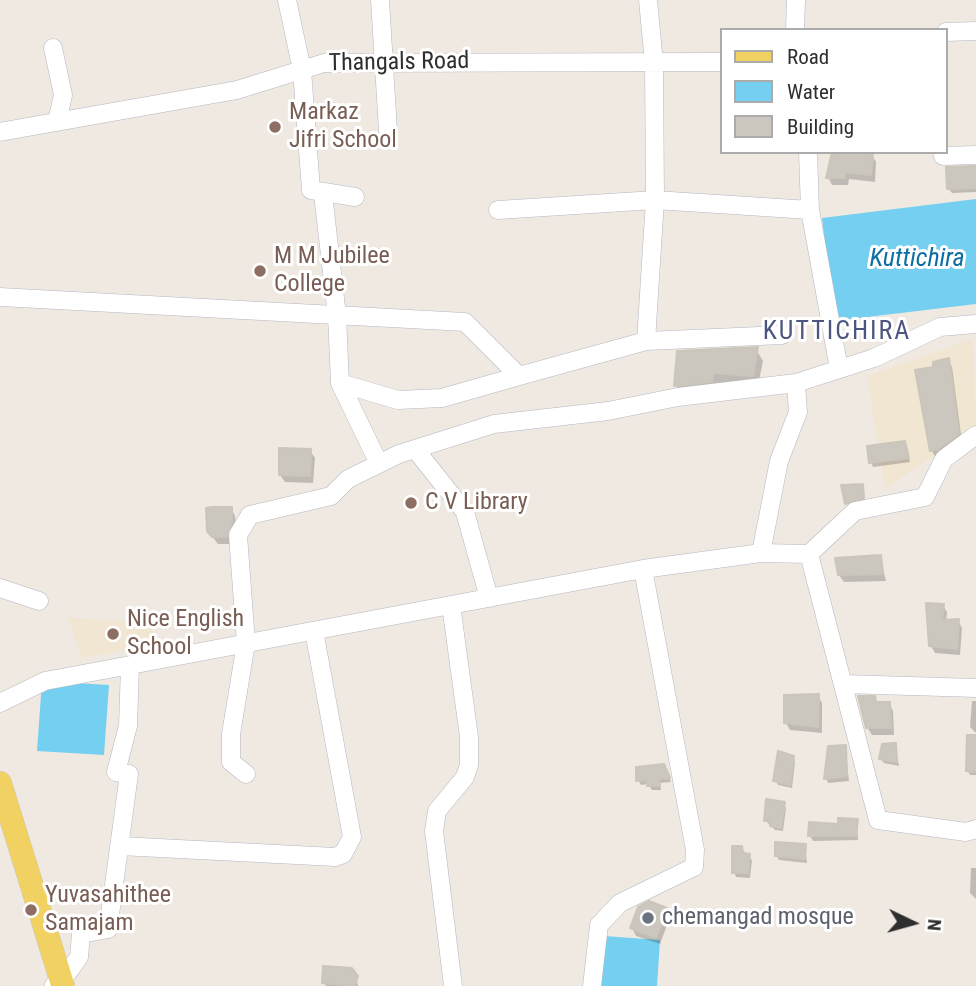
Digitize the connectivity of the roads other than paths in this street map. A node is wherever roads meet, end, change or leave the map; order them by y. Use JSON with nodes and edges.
{"nodes":[{"id":1,"x":287,"y":0,"type":"edge"},
{"id":2,"x":380,"y":0,"type":"edge"},
{"id":3,"x":648,"y":0,"type":"edge"},
{"id":4,"x":796,"y":0,"type":"edge"},
{"id":5,"x":795,"y":28,"type":"edge"},
{"id":6,"x":976,"y":31,"type":"edge"},
{"id":7,"x":948,"y":32,"type":"edge"},
{"id":8,"x":53,"y":48,"type":"dead end"},
{"id":9,"x":381,"y":62,"type":"junction"},
{"id":10,"x":720,"y":62,"type":"edge"},
{"id":11,"x":654,"y":63,"type":"junction"},
{"id":12,"x":302,"y":70,"type":"junction"},
{"id":13,"x":57,"y":122,"type":"junction"},
{"id":14,"x":388,"y":131,"type":"dead end"},
{"id":15,"x":0,"y":132,"type":"edge"},
{"id":16,"x":808,"y":154,"type":"edge"},
{"id":17,"x":976,"y":155,"type":"edge"},
{"id":18,"x":943,"y":156,"type":"dead end"},
{"id":19,"x":323,"y":194,"type":"junction"},
{"id":20,"x":355,"y":197,"type":"dead end"},
{"id":21,"x":655,"y":200,"type":"junction"},
{"id":22,"x":498,"y":210,"type":"dead end"},
{"id":23,"x":810,"y":210,"type":"junction"},
{"id":24,"x":0,"y":297,"type":"edge"},
{"id":25,"x":337,"y":316,"type":"junction"},
{"id":26,"x":976,"y":324,"type":"edge"},
{"id":27,"x":782,"y":335,"type":"dead end"},
{"id":28,"x":646,"y":341,"type":"junction"},
{"id":29,"x":839,"y":369,"type":"junction"},
{"id":30,"x":519,"y":376,"type":"junction"},
{"id":31,"x":340,"y":383,"type":"junction"},
{"id":32,"x":796,"y":383,"type":"junction"},
{"id":33,"x":976,"y":435,"type":"edge"},
{"id":34,"x":415,"y":449,"type":"junction"},
{"id":35,"x":379,"y":464,"type":"junction"},
{"id":36,"x":761,"y":554,"type":"junction"},
{"id":37,"x":809,"y":554,"type":"junction"},
{"id":38,"x":643,"y":569,"type":"junction"},
{"id":39,"x":0,"y":588,"type":"edge"},
{"id":40,"x":489,"y":598,"type":"junction"},
{"id":41,"x":39,"y":601,"type":"dead end"},
{"id":42,"x":451,"y":605,"type":"junction"},
{"id":43,"x":314,"y":631,"type":"junction"},
{"id":44,"x":246,"y":643,"type":"junction"},
{"id":45,"x":130,"y":665,"type":"junction"},
{"id":46,"x":844,"y":684,"type":"junction"},
{"id":47,"x":976,"y":688,"type":"edge"},
{"id":48,"x":0,"y":703,"type":"edge"},
{"id":49,"x":247,"y":774,"type":"dead end"},
{"id":50,"x":0,"y":783,"type":"edge"},
{"id":51,"x":976,"y":829,"type":"edge"},
{"id":52,"x":120,"y":846,"type":"junction"},
{"id":53,"x":59,"y":984,"type":"edge"},
{"id":54,"x":453,"y":986,"type":"edge"},
{"id":55,"x":592,"y":986,"type":"edge"}],
"edges":[{"from":1,"to":12,"type":"street"},
{"from":2,"to":9,"type":"street"},
{"from":3,"to":11,"type":"street"},
{"from":4,"to":5,"type":"street"},
{"from":6,"to":7,"type":"street"},
{"from":8,"to":13,"type":"street"},
{"from":9,"to":11,"type":"street","name":"Thangals Road"},
{"from":9,"to":12,"type":"street","name":"Thangals Road"},
{"from":9,"to":14,"type":"street"},
{"from":10,"to":11,"type":"street","name":"Thangals Road"},
{"from":11,"to":21,"type":"street"},
{"from":12,"to":13,"type":"street","name":"Thangals Road"},
{"from":12,"to":19,"type":"street"},
{"from":13,"to":15,"type":"street","name":"Thangals Road"},
{"from":16,"to":23,"type":"street"},
{"from":17,"to":18,"type":"street"},
{"from":19,"to":20,"type":"street"},
{"from":19,"to":25,"type":"street"},
{"from":21,"to":22,"type":"street"},
{"from":21,"to":23,"type":"street"},
{"from":21,"to":28,"type":"street"},
{"from":23,"to":29,"type":"street"},
{"from":24,"to":25,"type":"street"},
{"from":25,"to":30,"type":"street"},
{"from":25,"to":31,"type":"street"},
{"from":26,"to":29,"type":"street"},
{"from":27,"to":28,"type":"street"},
{"from":28,"to":30,"type":"street"},
{"from":29,"to":32,"type":"street"},
{"from":30,"to":31,"type":"street"},
{"from":31,"to":35,"type":"street"},
{"from":32,"to":34,"type":"street"},
{"from":32,"to":36,"type":"street"},
{"from":33,"to":37,"type":"street"},
{"from":34,"to":35,"type":"street"},
{"from":34,"to":40,"type":"street"},
{"from":35,"to":44,"type":"street"},
{"from":36,"to":37,"type":"street"},
{"from":36,"to":38,"type":"street"},
{"from":37,"to":46,"type":"street"},
{"from":38,"to":40,"type":"street"},
{"from":38,"to":55,"type":"street"},
{"from":39,"to":41,"type":"street"},
{"from":40,"to":42,"type":"street"},
{"from":42,"to":43,"type":"street"},
{"from":42,"to":54,"type":"street"},
{"from":43,"to":44,"type":"street"},
{"from":43,"to":52,"type":"street"},
{"from":44,"to":45,"type":"street"},
{"from":44,"to":49,"type":"street"},
{"from":45,"to":48,"type":"street"},
{"from":45,"to":52,"type":"street"},
{"from":46,"to":47,"type":"street"},
{"from":46,"to":51,"type":"street"},
{"from":50,"to":53,"type":"main road"},
{"from":52,"to":53,"type":"street"}]}
